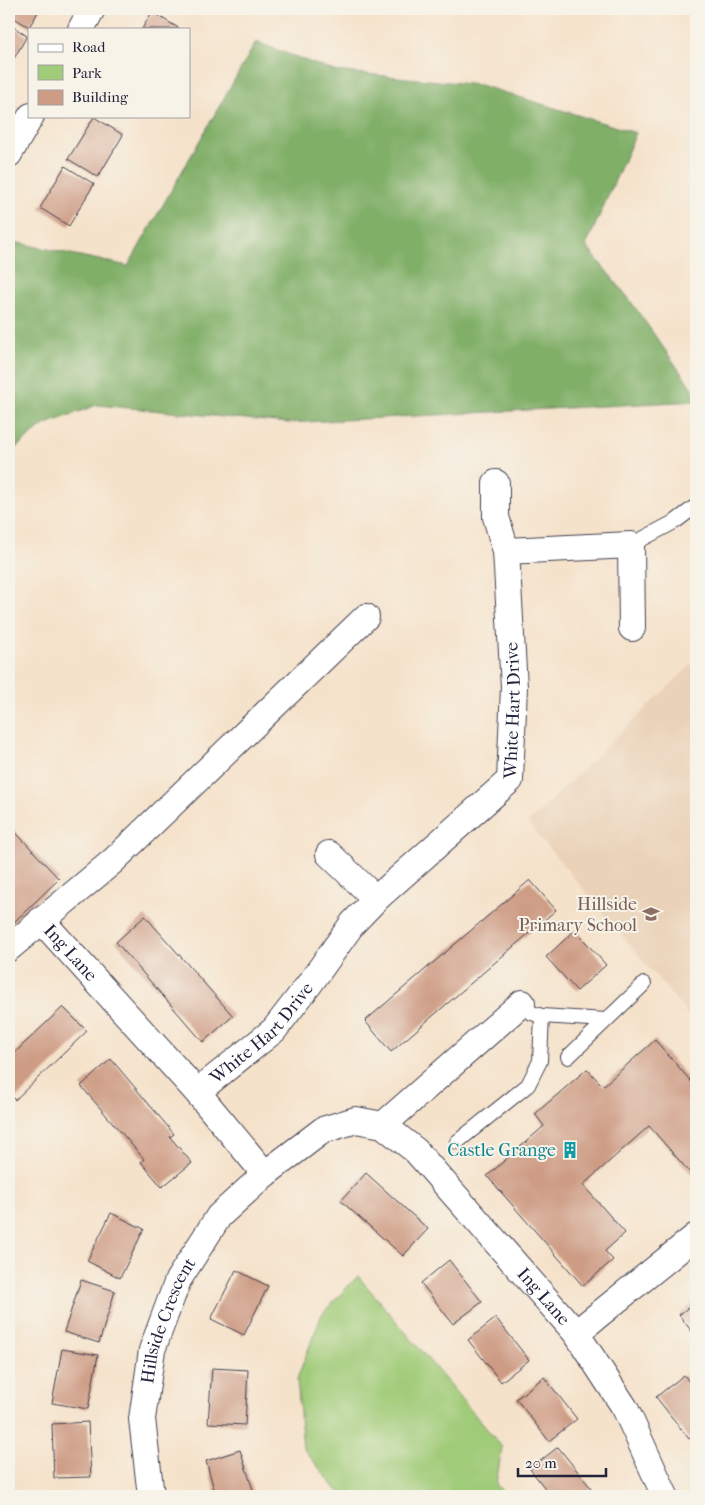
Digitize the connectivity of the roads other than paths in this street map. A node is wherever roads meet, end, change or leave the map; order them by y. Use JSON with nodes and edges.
{"nodes":[{"id":1,"x":92,"y":9,"type":"edge"},
{"id":2,"x":82,"y":28,"type":"edge"},
{"id":3,"x":30,"y":118,"type":"edge"},
{"id":4,"x":9,"y":154,"type":"edge"},
{"id":5,"x":496,"y":483,"type":"dead end"},
{"id":6,"x":696,"y":506,"type":"edge"},
{"id":7,"x":631,"y":546,"type":"junction"},
{"id":8,"x":506,"y":552,"type":"junction"},
{"id":9,"x":366,"y":616,"type":"dead end"},
{"id":10,"x":632,"y":628,"type":"dead end"},
{"id":11,"x":329,"y":854,"type":"dead end"},
{"id":12,"x":376,"y":899,"type":"junction"},
{"id":13,"x":41,"y":920,"type":"junction"},
{"id":14,"x":9,"y":948,"type":"edge"},
{"id":15,"x":644,"y":984,"type":"dead end"},
{"id":16,"x":532,"y":1009,"type":"junction"},
{"id":17,"x":606,"y":1020,"type":"junction"},
{"id":18,"x":568,"y":1057,"type":"dead end"},
{"id":19,"x":197,"y":1092,"type":"junction"},
{"id":20,"x":383,"y":1125,"type":"junction"},
{"id":21,"x":457,"y":1142,"type":"dead end"},
{"id":22,"x":265,"y":1174,"type":"junction"},
{"id":23,"x":696,"y":1236,"type":"edge"},
{"id":24,"x":576,"y":1333,"type":"junction"},
{"id":25,"x":151,"y":1496,"type":"edge"},
{"id":26,"x":665,"y":1496,"type":"edge"}],
"edges":[{"from":1,"to":2,"type":"street"},
{"from":3,"to":4,"type":"street"},
{"from":5,"to":8,"type":"street","name":"White Hart Drive"},
{"from":6,"to":7,"type":"lane"},
{"from":7,"to":8,"type":"street"},
{"from":7,"to":10,"type":"street"},
{"from":8,"to":12,"type":"street","name":"White Hart Drive"},
{"from":9,"to":13,"type":"street","name":"Ing Lane"},
{"from":11,"to":12,"type":"street"},
{"from":12,"to":19,"type":"street","name":"White Hart Drive"},
{"from":13,"to":14,"type":"street"},
{"from":13,"to":19,"type":"street","name":"Ing Lane"},
{"from":15,"to":17,"type":"lane"},
{"from":16,"to":17,"type":"lane"},
{"from":16,"to":20,"type":"street"},
{"from":16,"to":21,"type":"lane"},
{"from":17,"to":18,"type":"lane"},
{"from":19,"to":22,"type":"street","name":"Ing Lane"},
{"from":20,"to":22,"type":"street","name":"Ing Lane"},
{"from":20,"to":24,"type":"street","name":"Ing Lane"},
{"from":22,"to":25,"type":"street","name":"Hillside Crescent"},
{"from":23,"to":24,"type":"street"},
{"from":24,"to":26,"type":"street","name":"Ing Lane"}]}
